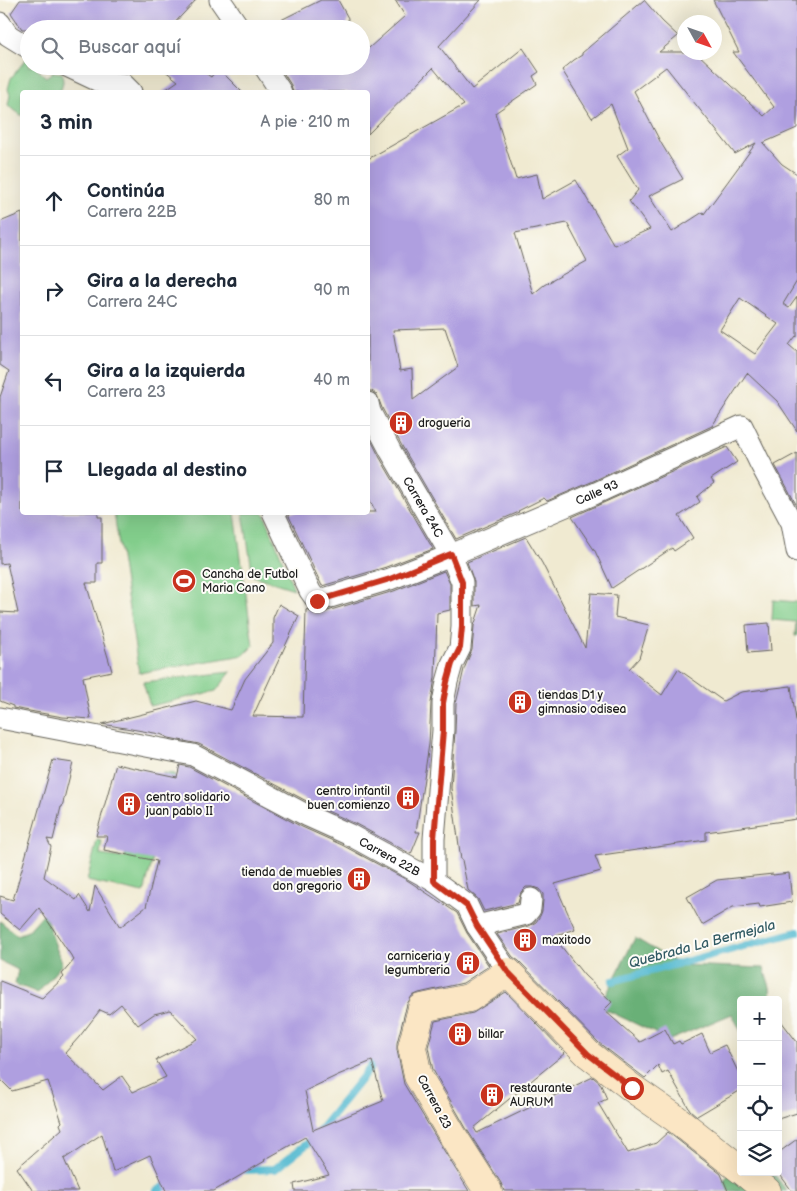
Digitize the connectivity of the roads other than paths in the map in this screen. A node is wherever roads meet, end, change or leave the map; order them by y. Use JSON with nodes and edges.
{"nodes":[{"id":1,"x":220,"y":0,"type":"edge"},
{"id":2,"x":234,"y":20,"type":"edge"},
{"id":3,"x":0,"y":22,"type":"edge"},
{"id":4,"x":20,"y":42,"type":"edge"},
{"id":5,"x":86,"y":75,"type":"edge"},
{"id":6,"x":270,"y":75,"type":"edge"},
{"id":7,"x":129,"y":90,"type":"edge"},
{"id":8,"x":280,"y":90,"type":"edge"},
{"id":9,"x":370,"y":412,"type":"edge"},
{"id":10,"x":274,"y":515,"type":"edge"},
{"id":11,"x":797,"y":551,"type":"edge"},
{"id":12,"x":451,"y":554,"type":"junction"},
{"id":13,"x":0,"y":718,"type":"edge"},
{"id":14,"x":434,"y":881,"type":"junction"},
{"id":15,"x":531,"y":899,"type":"dead end"},
{"id":16,"x":477,"y":926,"type":"junction"},
{"id":17,"x":508,"y":972,"type":"junction"},
{"id":18,"x":737,"y":1167,"type":"edge"},
{"id":19,"x":748,"y":1176,"type":"edge"},
{"id":20,"x":488,"y":1191,"type":"edge"},
{"id":21,"x":767,"y":1191,"type":"edge"}],
"edges":[{"from":1,"to":2,"type":"street"},
{"from":3,"to":4,"type":"street"},
{"from":5,"to":7,"type":"street"},
{"from":6,"to":8,"type":"street"},
{"from":9,"to":12,"type":"street","name":"Carrera 24C"},
{"from":10,"to":12,"type":"street"},
{"from":11,"to":12,"type":"street","name":"Calle 93"},
{"from":12,"to":14,"type":"street","name":"Carrera 24C"},
{"from":13,"to":14,"type":"street","name":"Carrera 22B"},
{"from":14,"to":16,"type":"street","name":"Carrera 22B"},
{"from":15,"to":16,"type":"street"},
{"from":16,"to":17,"type":"street","name":"Carrera 22B"},
{"from":17,"to":18,"type":"street","name":"Carrera 22B"},
{"from":17,"to":20,"type":"street","name":"Carrera 23"},
{"from":19,"to":21,"type":"street","name":"Carrera 22B"}]}
